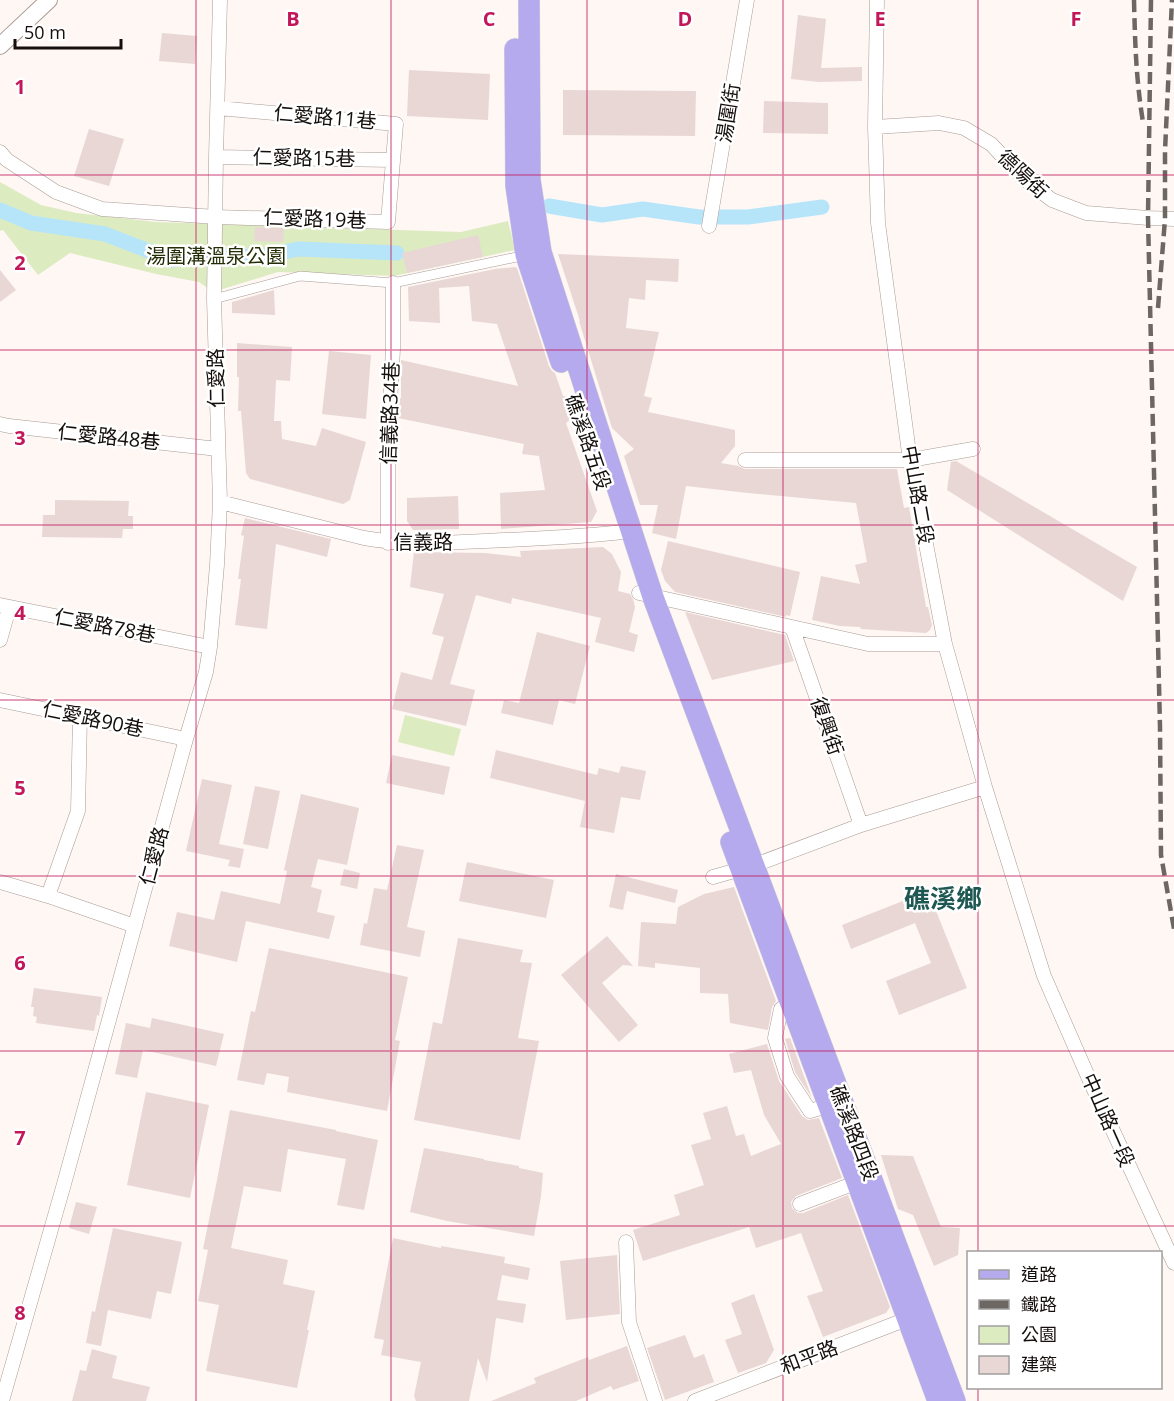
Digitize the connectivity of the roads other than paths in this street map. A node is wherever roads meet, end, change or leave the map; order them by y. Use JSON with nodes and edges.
{"nodes":[{"id":1,"x":49,"y":0,"type":"edge"},
{"id":2,"x":220,"y":0,"type":"edge"},
{"id":3,"x":515,"y":0,"type":"edge"},
{"id":4,"x":530,"y":0,"type":"edge"},
{"id":5,"x":747,"y":0,"type":"edge"},
{"id":6,"x":877,"y":0,"type":"edge"},
{"id":7,"x":0,"y":46,"type":"edge"},
{"id":8,"x":218,"y":108,"type":"junction"},
{"id":9,"x":875,"y":127,"type":"junction"},
{"id":10,"x":0,"y":152,"type":"edge"},
{"id":11,"x":216,"y":157,"type":"junction"},
{"id":12,"x":393,"y":160,"type":"junction"},
{"id":13,"x":216,"y":216,"type":"junction"},
{"id":14,"x":1174,"y":219,"type":"edge"},
{"id":15,"x":709,"y":226,"type":"dead end"},
{"id":16,"x":526,"y":255,"type":"junction"},
{"id":17,"x":393,"y":283,"type":"junction"},
{"id":18,"x":214,"y":298,"type":"junction"},
{"id":19,"x":0,"y":424,"type":"edge"},
{"id":20,"x":218,"y":449,"type":"junction"},
{"id":21,"x":973,"y":449,"type":"dead end"},
{"id":22,"x":745,"y":460,"type":"dead end"},
{"id":23,"x":910,"y":460,"type":"junction"},
{"id":24,"x":220,"y":502,"type":"junction"},
{"id":25,"x":625,"y":532,"type":"junction"},
{"id":26,"x":388,"y":543,"type":"junction"},
{"id":27,"x":646,"y":595,"type":"junction"},
{"id":28,"x":4,"y":606,"type":"edge"},
{"id":29,"x":792,"y":627,"type":"junction"},
{"id":30,"x":0,"y":640,"type":"edge"},
{"id":31,"x":945,"y":644,"type":"junction"},
{"id":32,"x":210,"y":646,"type":"junction"},
{"id":33,"x":0,"y":700,"type":"edge"},
{"id":34,"x":80,"y":716,"type":"junction"},
{"id":35,"x":186,"y":739,"type":"junction"},
{"id":36,"x":985,"y":787,"type":"junction"},
{"id":37,"x":861,"y":825,"type":"junction"},
{"id":38,"x":748,"y":867,"type":"junction"},
{"id":39,"x":713,"y":877,"type":"dead end"},
{"id":40,"x":0,"y":882,"type":"edge"},
{"id":41,"x":48,"y":896,"type":"junction"},
{"id":42,"x":135,"y":926,"type":"junction"},
{"id":43,"x":1044,"y":976,"type":"joint"},
{"id":44,"x":797,"y":1000,"type":"junction"},
{"id":45,"x":813,"y":1043,"type":"junction"},
{"id":46,"x":780,"y":1054,"type":"junction"},
{"id":47,"x":835,"y":1103,"type":"junction"},
{"id":48,"x":864,"y":1180,"type":"junction"},
{"id":49,"x":800,"y":1204,"type":"dead end"},
{"id":50,"x":626,"y":1242,"type":"dead end"},
{"id":51,"x":1174,"y":1263,"type":"edge"},
{"id":52,"x":914,"y":1315,"type":"junction"},
{"id":53,"x":2,"y":1401,"type":"edge"},
{"id":54,"x":656,"y":1401,"type":"edge"},
{"id":55,"x":695,"y":1401,"type":"edge"},
{"id":56,"x":938,"y":1401,"type":"edge"},
{"id":57,"x":955,"y":1401,"type":"edge"}],
"edges":[{"from":1,"to":7,"type":"street"},
{"from":2,"to":8,"type":"street","name":"仁愛路"},
{"from":3,"to":16,"type":"main road","name":"礁溪路五段"},
{"from":4,"to":25,"type":"main road","name":"礁溪路五段"},
{"from":5,"to":15,"type":"street","name":"湯圍街"},
{"from":6,"to":9,"type":"street","name":"中山路二段"},
{"from":8,"to":11,"type":"street","name":"仁愛路"},
{"from":8,"to":12,"type":"street","name":"仁愛路11巷"},
{"from":9,"to":14,"type":"street","name":"德陽街"},
{"from":9,"to":23,"type":"street","name":"中山路二段"},
{"from":10,"to":13,"type":"street"},
{"from":11,"to":12,"type":"street","name":"仁愛路15巷"},
{"from":11,"to":13,"type":"street","name":"仁愛路"},
{"from":12,"to":13,"type":"street","name":"仁愛路19巷"},
{"from":13,"to":18,"type":"street","name":"仁愛路"},
{"from":16,"to":17,"type":"street"},
{"from":16,"to":25,"type":"main road","name":"礁溪路五段"},
{"from":17,"to":18,"type":"street"},
{"from":17,"to":26,"type":"street","name":"信義路34巷"},
{"from":18,"to":20,"type":"street","name":"仁愛路"},
{"from":19,"to":20,"type":"street","name":"仁愛路48巷"},
{"from":20,"to":24,"type":"street","name":"仁愛路"},
{"from":21,"to":23,"type":"street"},
{"from":22,"to":23,"type":"street"},
{"from":23,"to":31,"type":"street","name":"中山路二段"},
{"from":24,"to":26,"type":"street","name":"信義路"},
{"from":24,"to":32,"type":"street","name":"仁愛路"},
{"from":25,"to":26,"type":"street","name":"信義路"},
{"from":25,"to":27,"type":"main road","name":"礁溪路五段"},
{"from":27,"to":29,"type":"street"},
{"from":27,"to":38,"type":"main road","name":"礁溪路五段"},
{"from":28,"to":30,"type":"street"},
{"from":28,"to":32,"type":"street","name":"仁愛路78巷"},
{"from":29,"to":31,"type":"street"},
{"from":29,"to":37,"type":"street","name":"復興街"},
{"from":31,"to":36,"type":"street","name":"中山路二段"},
{"from":32,"to":35,"type":"street","name":"仁愛路"},
{"from":33,"to":34,"type":"street","name":"仁愛路90巷"},
{"from":34,"to":35,"type":"street","name":"仁愛路90巷"},
{"from":34,"to":41,"type":"street"},
{"from":35,"to":42,"type":"street","name":"仁愛路"},
{"from":36,"to":37,"type":"street"},
{"from":36,"to":43,"type":"street","name":"中山路二段"},
{"from":37,"to":38,"type":"street"},
{"from":38,"to":39,"type":"street"},
{"from":38,"to":44,"type":"main road","name":"礁溪路四段"},
{"from":40,"to":41,"type":"street"},
{"from":41,"to":42,"type":"street"},
{"from":42,"to":53,"type":"street","name":"仁愛路"},
{"from":43,"to":51,"type":"street","name":"中山路一段"},
{"from":44,"to":45,"type":"main road","name":"礁溪路四段"},
{"from":44,"to":46,"type":"street"},
{"from":45,"to":46,"type":"street"},
{"from":45,"to":47,"type":"main road","name":"礁溪路四段"},
{"from":46,"to":47,"type":"street"},
{"from":47,"to":48,"type":"main road","name":"礁溪路四段"},
{"from":48,"to":49,"type":"street"},
{"from":48,"to":52,"type":"main road","name":"礁溪路四段"},
{"from":50,"to":54,"type":"street"},
{"from":52,"to":55,"type":"street","name":"和平路"},
{"from":52,"to":56,"type":"main road","name":"礁溪路四段"},
{"from":52,"to":57,"type":"main road","name":"礁溪路四段"}]}
